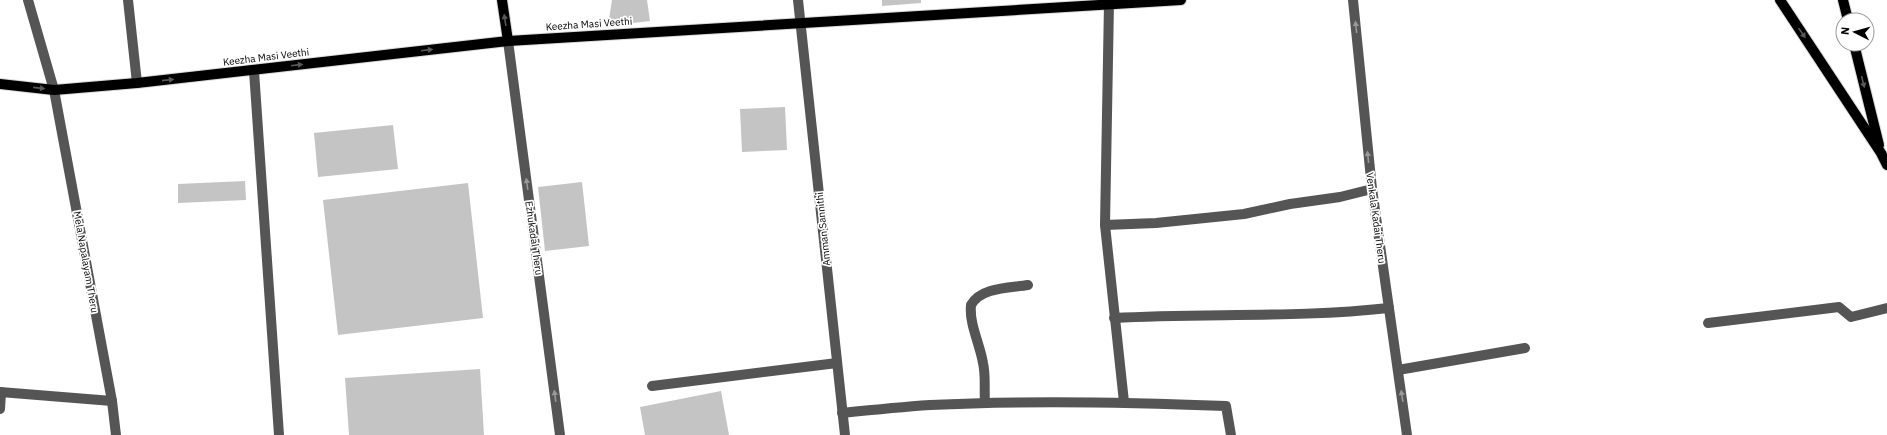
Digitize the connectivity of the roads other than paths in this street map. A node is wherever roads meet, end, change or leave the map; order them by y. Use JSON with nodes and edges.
{"nodes":[{"id":1,"x":28,"y":0,"type":"edge"},
{"id":2,"x":128,"y":0,"type":"edge"},
{"id":3,"x":502,"y":0,"type":"edge"},
{"id":4,"x":798,"y":0,"type":"edge"},
{"id":5,"x":1181,"y":0,"type":"edge"},
{"id":6,"x":1353,"y":0,"type":"edge"},
{"id":7,"x":1780,"y":0,"type":"edge"},
{"id":8,"x":1843,"y":0,"type":"edge"},
{"id":9,"x":1109,"y":3,"type":"junction"},
{"id":10,"x":1846,"y":12,"type":"edge"},
{"id":11,"x":801,"y":22,"type":"junction"},
{"id":12,"x":508,"y":41,"type":"junction"},
{"id":13,"x":1856,"y":52,"type":"edge"},
{"id":14,"x":254,"y":71,"type":"junction"},
{"id":15,"x":137,"y":83,"type":"junction"},
{"id":16,"x":0,"y":84,"type":"edge"},
{"id":17,"x":54,"y":90,"type":"junction"},
{"id":18,"x":1881,"y":153,"type":"junction"},
{"id":19,"x":1887,"y":165,"type":"edge"},
{"id":20,"x":1372,"y":189,"type":"junction"},
{"id":21,"x":1105,"y":225,"type":"junction"},
{"id":22,"x":1028,"y":285,"type":"dead end"},
{"id":23,"x":1389,"y":308,"type":"junction"},
{"id":24,"x":1887,"y":308,"type":"edge"},
{"id":25,"x":1114,"y":318,"type":"junction"},
{"id":26,"x":1708,"y":324,"type":"dead end"},
{"id":27,"x":1525,"y":348,"type":"dead end"},
{"id":28,"x":837,"y":363,"type":"junction"},
{"id":29,"x":1398,"y":370,"type":"junction"},
{"id":30,"x":652,"y":386,"type":"dead end"},
{"id":31,"x":0,"y":392,"type":"edge"},
{"id":32,"x":112,"y":401,"type":"junction"},
{"id":33,"x":1124,"y":402,"type":"junction"},
{"id":34,"x":985,"y":403,"type":"junction"},
{"id":35,"x":0,"y":409,"type":"edge"},
{"id":36,"x":842,"y":413,"type":"junction"},
{"id":37,"x":116,"y":435,"type":"edge"},
{"id":38,"x":279,"y":435,"type":"edge"},
{"id":39,"x":560,"y":435,"type":"edge"},
{"id":40,"x":845,"y":435,"type":"edge"},
{"id":41,"x":1231,"y":435,"type":"edge"},
{"id":42,"x":1408,"y":435,"type":"edge"}],
"edges":[{"from":1,"to":17,"type":"street","name":"Mela Napalayam Theru"},
{"from":2,"to":15,"type":"street"},
{"from":12,"to":3,"type":"main road","one_way":true},
{"from":4,"to":11,"type":"street","name":"Amman Sannithi"},
{"from":5,"to":9,"type":"main road","name":"Keezha Masi Veethi"},
{"from":20,"to":6,"type":"street","name":"Venkala Kadai Theru","one_way":true},
{"from":7,"to":18,"type":"main road","one_way":true},
{"from":8,"to":10,"type":"main road"},
{"from":9,"to":11,"type":"main road","name":"Keezha Masi Veethi"},
{"from":9,"to":21,"type":"street"},
{"from":11,"to":12,"type":"main road","name":"Keezha Masi Veethi"},
{"from":11,"to":28,"type":"street","name":"Amman Sannithi"},
{"from":14,"to":12,"type":"main road","name":"Keezha Masi Veethi","one_way":true},
{"from":39,"to":12,"type":"street","name":"Ezhukadal Theru","one_way":true},
{"from":13,"to":18,"type":"main road","one_way":true},
{"from":15,"to":14,"type":"main road","name":"Keezha Masi Veethi","one_way":true},
{"from":14,"to":38,"type":"street"},
{"from":15,"to":17,"type":"main road","name":"Keezha Masi Veethi"},
{"from":16,"to":17,"type":"main road","name":"Keezha Masi Veethi","one_way":true},
{"from":17,"to":32,"type":"street","name":"Mela Napalayam Theru"},
{"from":18,"to":19,"type":"main road"},
{"from":20,"to":21,"type":"street"},
{"from":20,"to":23,"type":"street","name":"Venkala Kadai Theru"},
{"from":21,"to":25,"type":"street"},
{"from":22,"to":34,"type":"street"},
{"from":23,"to":25,"type":"street"},
{"from":23,"to":29,"type":"street","name":"Venkala Kadai Theru"},
{"from":24,"to":26,"type":"street"},
{"from":25,"to":33,"type":"street"},
{"from":27,"to":29,"type":"street"},
{"from":28,"to":30,"type":"street"},
{"from":28,"to":36,"type":"street","name":"Amman Sannithi"},
{"from":42,"to":29,"type":"street","name":"Venkala Kadai Theru","one_way":true},
{"from":31,"to":32,"type":"street"},
{"from":31,"to":35,"type":"street"},
{"from":32,"to":37,"type":"street","name":"Mela Napalayam Theru"},
{"from":33,"to":34,"type":"street"},
{"from":33,"to":41,"type":"street"},
{"from":34,"to":36,"type":"street"},
{"from":36,"to":40,"type":"street","name":"Amman Sannithi"}]}
